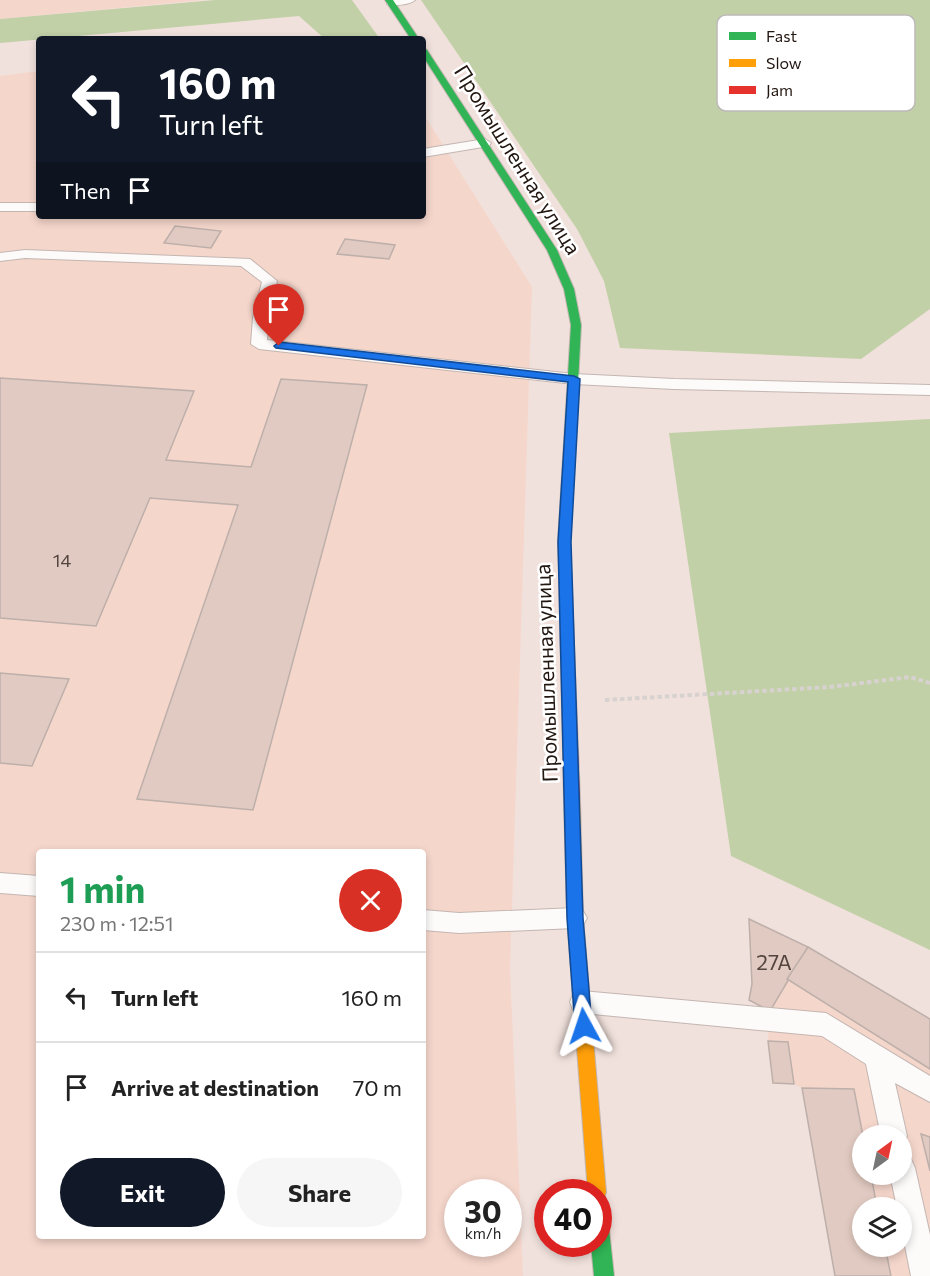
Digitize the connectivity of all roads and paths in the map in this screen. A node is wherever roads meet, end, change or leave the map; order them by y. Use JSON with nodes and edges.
{"nodes":[{"id":1,"x":410,"y":0,"type":"edge"},
{"id":2,"x":390,"y":1,"type":"edge"},
{"id":3,"x":414,"y":36,"type":"edge"},
{"id":4,"x":426,"y":54,"type":"edge"},
{"id":5,"x":486,"y":143,"type":"junction"},
{"id":6,"x":426,"y":153,"type":"edge"},
{"id":7,"x":0,"y":207,"type":"edge"},
{"id":8,"x":36,"y":207,"type":"edge"},
{"id":9,"x":0,"y":257,"type":"edge"},
{"id":10,"x":574,"y":379,"type":"junction"},
{"id":11,"x":930,"y":390,"type":"edge"},
{"id":12,"x":930,"y":683,"type":"edge"},
{"id":13,"x":569,"y":702,"type":"junction"},
{"id":14,"x":0,"y":883,"type":"edge"},
{"id":15,"x":36,"y":886,"type":"edge"},
{"id":16,"x":575,"y":918,"type":"junction"},
{"id":17,"x":426,"y":920,"type":"edge"},
{"id":18,"x":582,"y":1002,"type":"junction"},
{"id":19,"x":877,"y":1057,"type":"junction"},
{"id":20,"x":930,"y":1090,"type":"edge"},
{"id":21,"x":892,"y":1125,"type":"edge"},
{"id":22,"x":596,"y":1179,"type":"edge"},
{"id":23,"x":906,"y":1185,"type":"edge"},
{"id":24,"x":602,"y":1257,"type":"edge"},
{"id":25,"x":604,"y":1276,"type":"edge"},
{"id":26,"x":925,"y":1276,"type":"edge"}],
"edges":[{"from":1,"to":2,"type":"lane"},
{"from":2,"to":3,"type":"street"},
{"from":4,"to":5,"type":"street","name":"Промышленная улица"},
{"from":5,"to":6,"type":"lane"},
{"from":5,"to":10,"type":"street","name":"Промышленная улица"},
{"from":7,"to":8,"type":"lane"},
{"from":9,"to":10,"type":"lane"},
{"from":10,"to":11,"type":"lane"},
{"from":10,"to":13,"type":"street","name":"Промышленная улица"},
{"from":12,"to":13,"type":"path"},
{"from":13,"to":16,"type":"street","name":"Промышленная улица"},
{"from":14,"to":15,"type":"lane"},
{"from":16,"to":17,"type":"lane"},
{"from":16,"to":18,"type":"street","name":"Промышленная улица"},
{"from":18,"to":19,"type":"lane"},
{"from":18,"to":22,"type":"street","name":"Промышленная улица"},
{"from":19,"to":20,"type":"lane"},
{"from":19,"to":21,"type":"lane"},
{"from":23,"to":26,"type":"lane"},
{"from":24,"to":25,"type":"street"}]}
